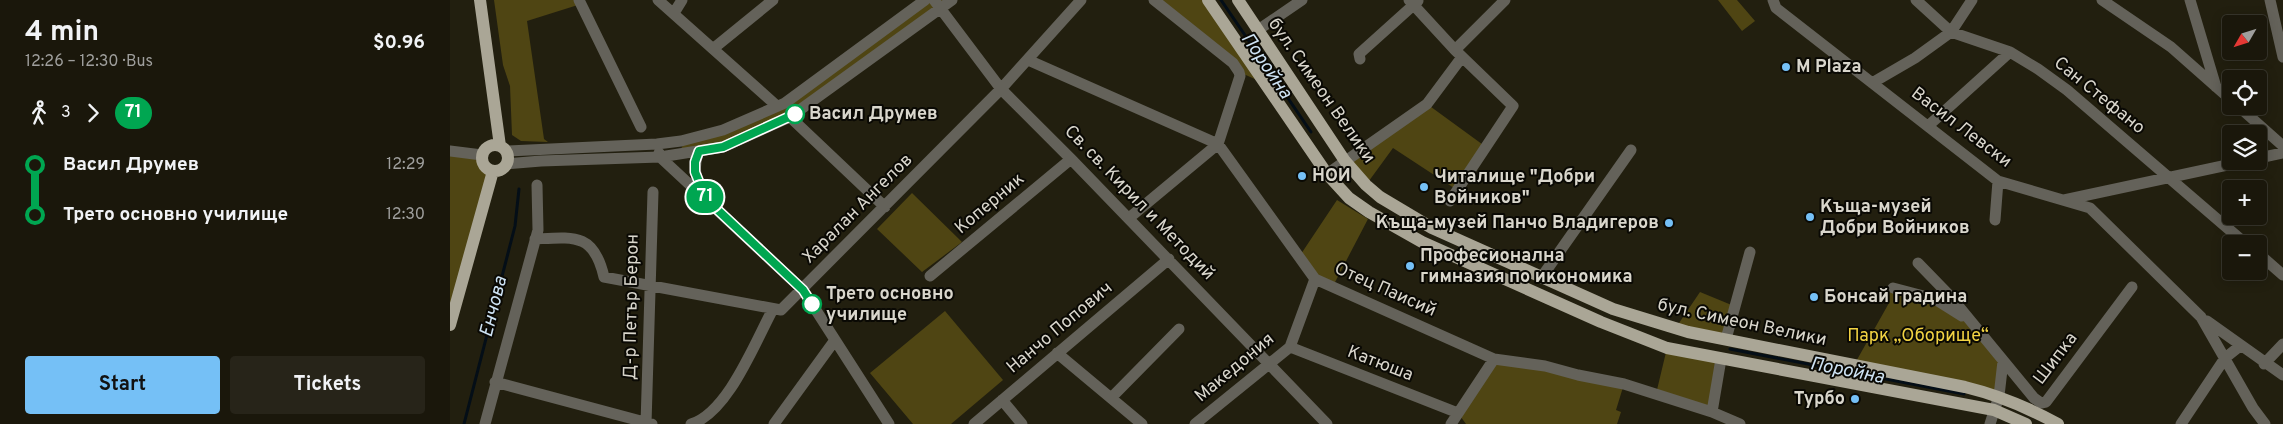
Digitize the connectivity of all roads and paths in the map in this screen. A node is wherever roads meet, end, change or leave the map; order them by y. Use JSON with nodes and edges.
{"nodes":[{"id":1,"x":480,"y":0,"type":"edge"},
{"id":2,"x":579,"y":0,"type":"edge"},
{"id":3,"x":658,"y":0,"type":"edge"},
{"id":4,"x":682,"y":0,"type":"edge"},
{"id":5,"x":774,"y":0,"type":"edge"},
{"id":6,"x":925,"y":0,"type":"edge"},
{"id":7,"x":952,"y":0,"type":"edge"},
{"id":8,"x":1081,"y":0,"type":"edge"},
{"id":9,"x":1154,"y":0,"type":"edge"},
{"id":10,"x":1208,"y":0,"type":"edge"},
{"id":11,"x":1238,"y":0,"type":"edge"},
{"id":12,"x":1302,"y":0,"type":"edge"},
{"id":13,"x":1505,"y":0,"type":"edge"},
{"id":14,"x":1916,"y":0,"type":"edge"},
{"id":15,"x":1972,"y":0,"type":"edge"},
{"id":16,"x":2102,"y":0,"type":"edge"},
{"id":17,"x":2190,"y":0,"type":"edge"},
{"id":18,"x":2270,"y":0,"type":"edge"},
{"id":19,"x":1773,"y":1,"type":"edge"},
{"id":20,"x":1414,"y":2,"type":"edge"},
{"id":21,"x":938,"y":4,"type":"edge"},
{"id":22,"x":674,"y":13,"type":"junction"},
{"id":23,"x":1258,"y":30,"type":"junction"},
{"id":24,"x":1951,"y":32,"type":"junction"},
{"id":25,"x":714,"y":48,"type":"junction"},
{"id":26,"x":2010,"y":52,"type":"junction"},
{"id":27,"x":1459,"y":54,"type":"junction"},
{"id":28,"x":2283,"y":57,"type":"edge"},
{"id":29,"x":1360,"y":58,"type":"dead end"},
{"id":30,"x":1028,"y":60,"type":"junction"},
{"id":31,"x":1872,"y":83,"type":"junction"},
{"id":32,"x":2216,"y":87,"type":"junction"},
{"id":33,"x":1000,"y":89,"type":"junction"},
{"id":34,"x":2222,"y":92,"type":"edge"},
{"id":35,"x":777,"y":106,"type":"junction"},
{"id":36,"x":2248,"y":115,"type":"edge"},
{"id":37,"x":790,"y":117,"type":"junction"},
{"id":38,"x":641,"y":126,"type":"dead end"},
{"id":39,"x":1928,"y":126,"type":"junction"},
{"id":40,"x":657,"y":144,"type":"junction"},
{"id":41,"x":1218,"y":144,"type":"junction"},
{"id":42,"x":2283,"y":146,"type":"edge"},
{"id":43,"x":1631,"y":150,"type":"dead end"},
{"id":44,"x":450,"y":151,"type":"edge"},
{"id":45,"x":699,"y":151,"type":"junction"},
{"id":46,"x":501,"y":152,"type":"junction"},
{"id":47,"x":2283,"y":153,"type":"edge"},
{"id":48,"x":482,"y":156,"type":"junction"},
{"id":49,"x":2267,"y":156,"type":"edge"},
{"id":50,"x":660,"y":158,"type":"junction"},
{"id":51,"x":1071,"y":159,"type":"junction"},
{"id":52,"x":1346,"y":160,"type":"junction"},
{"id":53,"x":2222,"y":166,"type":"edge"},
{"id":54,"x":493,"y":171,"type":"junction"},
{"id":55,"x":1327,"y":174,"type":"junction"},
{"id":56,"x":2171,"y":178,"type":"junction"},
{"id":57,"x":1998,"y":181,"type":"junction"},
{"id":58,"x":537,"y":185,"type":"dead end"},
{"id":59,"x":653,"y":192,"type":"dead end"},
{"id":60,"x":706,"y":199,"type":"junction"},
{"id":61,"x":2063,"y":200,"type":"junction"},
{"id":62,"x":1450,"y":201,"type":"dead end"},
{"id":63,"x":885,"y":207,"type":"junction"},
{"id":64,"x":1129,"y":218,"type":"junction"},
{"id":65,"x":1995,"y":220,"type":"dead end"},
{"id":66,"x":2236,"y":235,"type":"edge"},
{"id":67,"x":535,"y":239,"type":"junction"},
{"id":68,"x":1750,"y":252,"type":"dead end"},
{"id":69,"x":1169,"y":259,"type":"junction"},
{"id":70,"x":2267,"y":261,"type":"edge"},
{"id":71,"x":1918,"y":263,"type":"dead end"},
{"id":72,"x":2283,"y":275,"type":"edge"},
{"id":73,"x":930,"y":276,"type":"dead end"},
{"id":74,"x":1541,"y":278,"type":"junction"},
{"id":75,"x":1316,"y":279,"type":"junction"},
{"id":76,"x":649,"y":285,"type":"junction"},
{"id":77,"x":1893,"y":288,"type":"dead end"},
{"id":78,"x":2132,"y":288,"type":"dead end"},
{"id":79,"x":803,"y":290,"type":"junction"},
{"id":80,"x":773,"y":308,"type":"junction"},
{"id":81,"x":2201,"y":317,"type":"junction"},
{"id":82,"x":1970,"y":321,"type":"junction"},
{"id":83,"x":450,"y":325,"type":"edge"},
{"id":84,"x":1179,"y":329,"type":"dead end"},
{"id":85,"x":1726,"y":339,"type":"junction"},
{"id":86,"x":835,"y":340,"type":"junction"},
{"id":87,"x":2283,"y":344,"type":"edge"},
{"id":88,"x":2240,"y":346,"type":"junction"},
{"id":89,"x":1290,"y":347,"type":"junction"},
{"id":90,"x":1056,"y":353,"type":"junction"},
{"id":91,"x":1494,"y":358,"type":"junction"},
{"id":92,"x":2226,"y":358,"type":"junction"},
{"id":93,"x":1721,"y":359,"type":"junction"},
{"id":94,"x":2003,"y":361,"type":"junction"},
{"id":95,"x":1270,"y":364,"type":"junction"},
{"id":96,"x":2264,"y":364,"type":"junction"},
{"id":97,"x":2283,"y":375,"type":"edge"},
{"id":98,"x":495,"y":382,"type":"junction"},
{"id":99,"x":1999,"y":396,"type":"junction"},
{"id":100,"x":1112,"y":397,"type":"junction"},
{"id":101,"x":1002,"y":400,"type":"junction"},
{"id":102,"x":1994,"y":410,"type":"junction"},
{"id":103,"x":1712,"y":412,"type":"junction"},
{"id":104,"x":1458,"y":413,"type":"junction"},
{"id":105,"x":485,"y":424,"type":"edge"},
{"id":106,"x":649,"y":424,"type":"edge"},
{"id":107,"x":691,"y":424,"type":"edge"},
{"id":108,"x":774,"y":424,"type":"edge"},
{"id":109,"x":889,"y":424,"type":"edge"},
{"id":110,"x":974,"y":424,"type":"edge"},
{"id":111,"x":1022,"y":424,"type":"edge"},
{"id":112,"x":1142,"y":424,"type":"edge"},
{"id":113,"x":1194,"y":424,"type":"edge"},
{"id":114,"x":1327,"y":424,"type":"edge"},
{"id":115,"x":1451,"y":424,"type":"edge"},
{"id":116,"x":1740,"y":424,"type":"edge"},
{"id":117,"x":1990,"y":424,"type":"edge"},
{"id":118,"x":2026,"y":424,"type":"edge"},
{"id":119,"x":2058,"y":424,"type":"edge"},
{"id":120,"x":2181,"y":424,"type":"edge"},
{"id":121,"x":2266,"y":424,"type":"edge"}],
"edges":[{"from":1,"to":46,"type":"main road"},
{"from":2,"to":38,"type":"street"},
{"from":3,"to":22,"type":"street"},
{"from":4,"to":22,"type":"street"},
{"from":5,"to":25,"type":"street"},
{"from":6,"to":35,"type":"street"},
{"from":7,"to":21,"type":"street"},
{"from":8,"to":30,"type":"street","name":"Харалан Ангелов"},
{"from":9,"to":41,"type":"street"},
{"from":10,"to":55,"type":"main road","name":"бул. Симеон Велики"},
{"from":11,"to":23,"type":"main road","name":"бул. Симеон Велики"},
{"from":12,"to":23,"type":"street"},
{"from":13,"to":27,"type":"street"},
{"from":14,"to":24,"type":"street","name":"Сан Стефано"},
{"from":15,"to":24,"type":"street"},
{"from":16,"to":32,"type":"street"},
{"from":17,"to":32,"type":"street"},
{"from":18,"to":28,"type":"street"},
{"from":19,"to":31,"type":"street","name":"Васил Левски"},
{"from":20,"to":27,"type":"street"},
{"from":20,"to":29,"type":"street"},
{"from":21,"to":33,"type":"street","name":"Св. св. Кирил и Методий"},
{"from":21,"to":37,"type":"street"},
{"from":22,"to":25,"type":"street"},
{"from":23,"to":52,"type":"main road","name":"бул. Симеон Велики"},
{"from":24,"to":26,"type":"street","name":"Сан Стефано"},
{"from":24,"to":31,"type":"street"},
{"from":25,"to":35,"type":"street"},
{"from":26,"to":39,"type":"street"},
{"from":26,"to":56,"type":"street","name":"Сан Стефано"},
{"from":27,"to":52,"type":"street"},
{"from":27,"to":62,"type":"street"},
{"from":30,"to":33,"type":"street","name":"Харалан Ангелов"},
{"from":30,"to":41,"type":"street"},
{"from":31,"to":39,"type":"street","name":"Васил Левски"},
{"from":32,"to":34,"type":"street"},
{"from":33,"to":51,"type":"street","name":"Св. св. Кирил и Методий"},
{"from":33,"to":63,"type":"street","name":"Харалан Ангелов"},
{"from":35,"to":40,"type":"street"},
{"from":36,"to":42,"type":"street"},
{"from":37,"to":45,"type":"street"},
{"from":37,"to":63,"type":"street"},
{"from":39,"to":57,"type":"street","name":"Васил Левски"},
{"from":40,"to":46,"type":"street"},
{"from":40,"to":50,"type":"street"},
{"from":41,"to":64,"type":"street"},
{"from":41,"to":75,"type":"street","name":"Отец Паисий"},
{"from":43,"to":74,"type":"street"},
{"from":44,"to":48,"type":"street"},
{"from":45,"to":50,"type":"street"},
{"from":45,"to":60,"type":"street"},
{"from":46,"to":48,"type":"main road"},
{"from":46,"to":50,"type":"street"},
{"from":46,"to":54,"type":"main road"},
{"from":47,"to":49,"type":"street"},
{"from":48,"to":54,"type":"main road"},
{"from":50,"to":60,"type":"street"},
{"from":51,"to":64,"type":"street","name":"Св. св. Кирил и Методий"},
{"from":51,"to":73,"type":"street","name":"Коперник"},
{"from":52,"to":55,"type":"street"},
{"from":52,"to":74,"type":"main road","name":"бул. Симеон Велики"},
{"from":53,"to":56,"type":"street"},
{"from":54,"to":83,"type":"main road"},
{"from":55,"to":93,"type":"main road","name":"бул. Симеон Велики"},
{"from":56,"to":61,"type":"street"},
{"from":56,"to":66,"type":"street","name":"Сан Стефано"},
{"from":57,"to":61,"type":"street","name":"Васил Левски"},
{"from":57,"to":65,"type":"street"},
{"from":58,"to":67,"type":"street"},
{"from":59,"to":76,"type":"street","name":"Д-р Петър Берон"},
{"from":60,"to":79,"type":"street"},
{"from":61,"to":81,"type":"street","name":"Васил Левски"},
{"from":63,"to":79,"type":"street","name":"Харалан Ангелов"},
{"from":64,"to":69,"type":"street","name":"Св. св. Кирил и Методий"},
{"from":67,"to":76,"type":"street"},
{"from":67,"to":98,"type":"street"},
{"from":68,"to":85,"type":"street"},
{"from":69,"to":90,"type":"street","name":"Нанчо Попович"},
{"from":69,"to":95,"type":"street","name":"Св. св. Кирил и Методий"},
{"from":70,"to":72,"type":"street"},
{"from":71,"to":82,"type":"street"},
{"from":74,"to":85,"type":"main road","name":"бул. Симеон Велики"},
{"from":75,"to":89,"type":"street","name":"Македония"},
{"from":75,"to":91,"type":"street","name":"Отец Паисий"},
{"from":76,"to":80,"type":"street"},
{"from":76,"to":106,"type":"street","name":"Д-р Петър Берон"},
{"from":77,"to":82,"type":"street"},
{"from":78,"to":94,"type":"street","name":"Шипка"},
{"from":79,"to":80,"type":"street","name":"Харалан Ангелов"},
{"from":79,"to":86,"type":"street"},
{"from":80,"to":107,"type":"street"},
{"from":81,"to":88,"type":"street"},
{"from":81,"to":92,"type":"street","name":"Васил Левски"},
{"from":82,"to":94,"type":"street"},
{"from":84,"to":100,"type":"street"},
{"from":85,"to":99,"type":"main road","name":"бул. Симеон Велики"},
{"from":86,"to":108,"type":"street"},
{"from":86,"to":109,"type":"street"},
{"from":87,"to":96,"type":"street"},
{"from":88,"to":92,"type":"street"},
{"from":88,"to":96,"type":"street"},
{"from":89,"to":95,"type":"street","name":"Македония"},
{"from":89,"to":104,"type":"street","name":"Катюша"},
{"from":90,"to":100,"type":"street"},
{"from":90,"to":101,"type":"street","name":"Нанчо Попович"},
{"from":91,"to":103,"type":"street","name":"Отец Паисий"},
{"from":91,"to":104,"type":"street"},
{"from":92,"to":120,"type":"street"},
{"from":92,"to":121,"type":"street","name":"Васил Левски"},
{"from":93,"to":102,"type":"main road","name":"бул. Симеон Велики"},
{"from":93,"to":103,"type":"street"},
{"from":94,"to":99,"type":"street"},
{"from":95,"to":113,"type":"street","name":"Македония"},
{"from":95,"to":114,"type":"street","name":"Св. св. Кирил и Методий"},
{"from":96,"to":97,"type":"street"},
{"from":98,"to":105,"type":"street"},
{"from":98,"to":106,"type":"street"},
{"from":99,"to":102,"type":"street"},
{"from":99,"to":119,"type":"main road","name":"бул. Симеон Велики"},
{"from":100,"to":112,"type":"street"},
{"from":101,"to":110,"type":"street","name":"Нанчо Попович"},
{"from":101,"to":111,"type":"street"},
{"from":102,"to":117,"type":"street"},
{"from":102,"to":118,"type":"main road","name":"бул. Симеон Велики"},
{"from":103,"to":116,"type":"street","name":"Отец Паисий"},
{"from":104,"to":115,"type":"street"}]}
